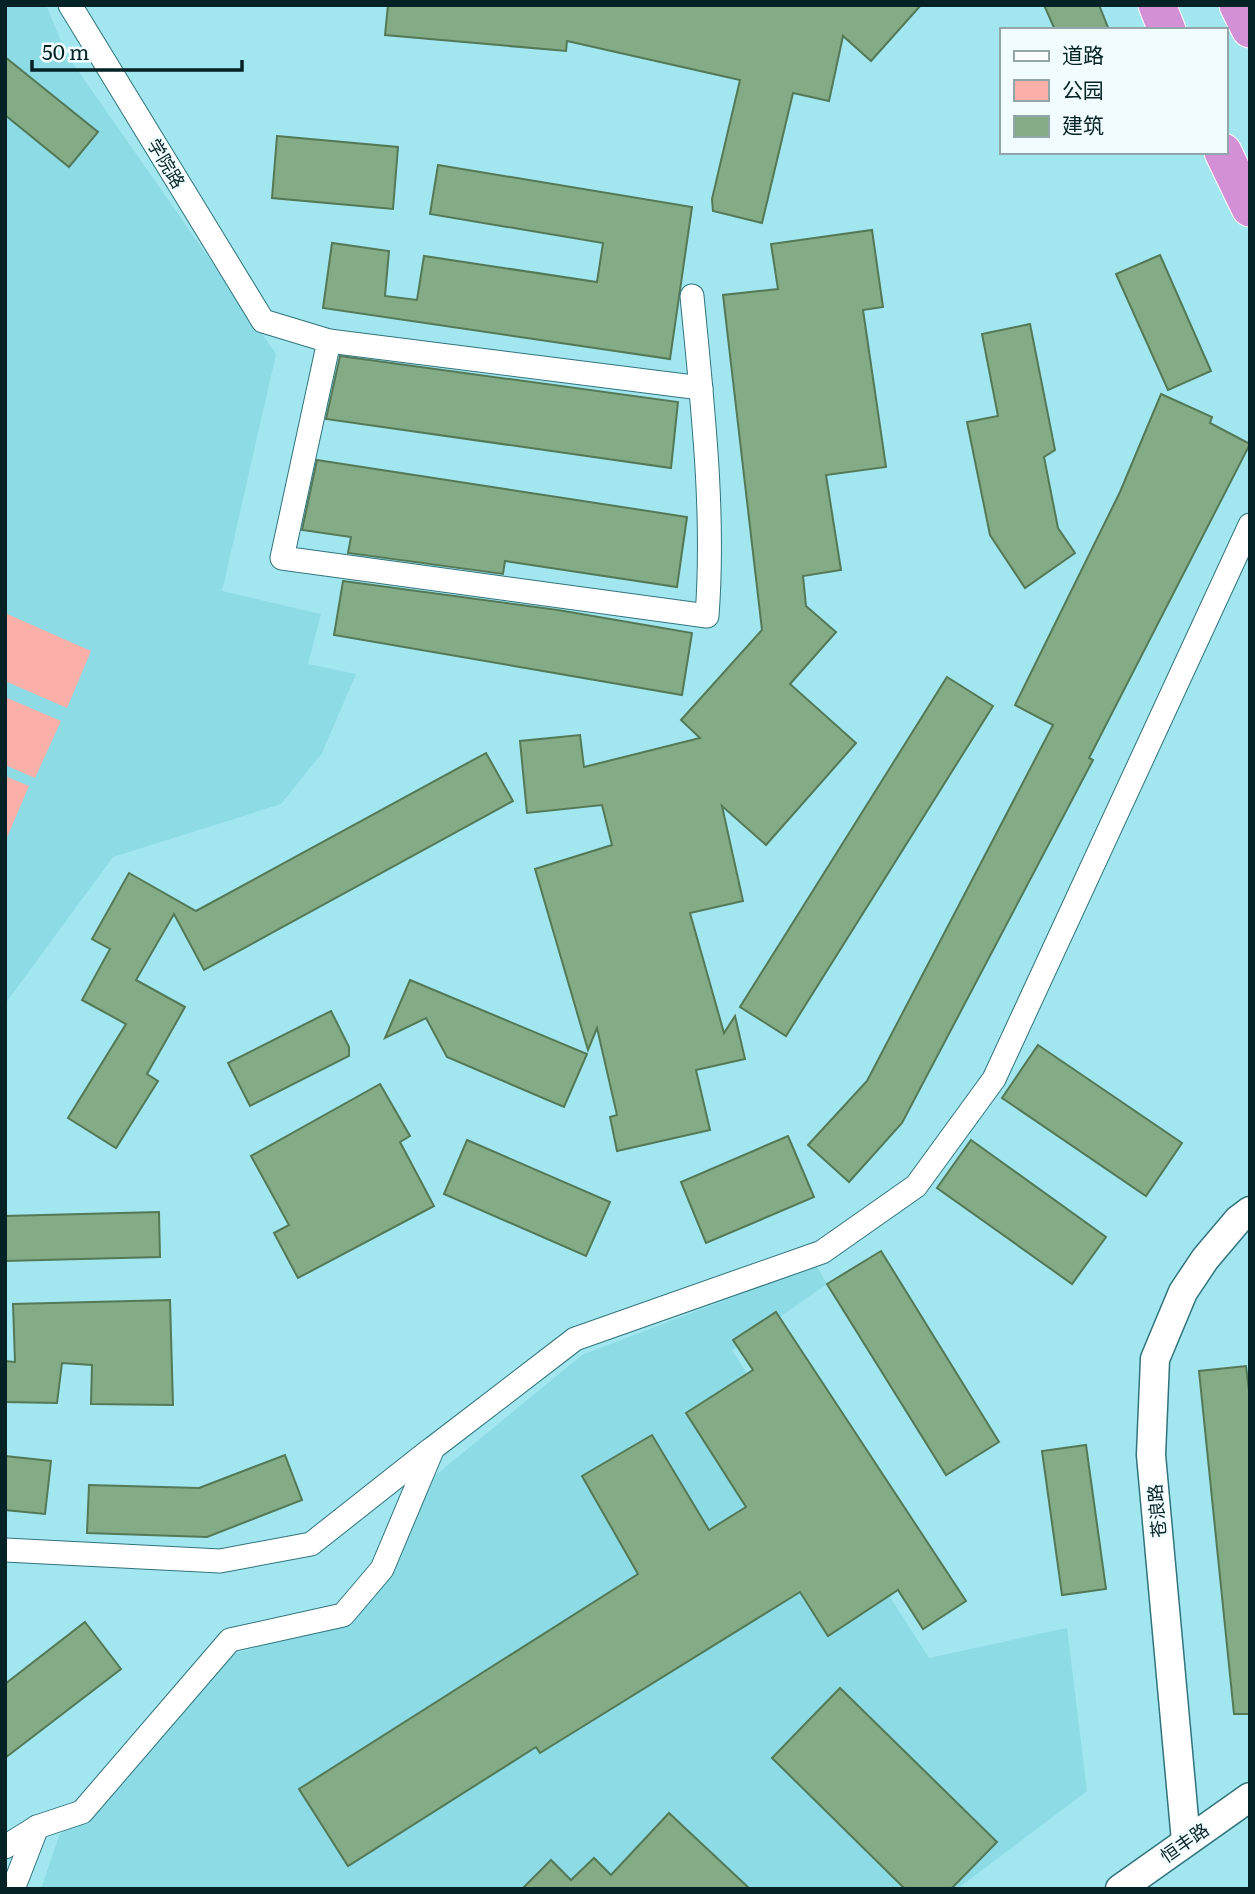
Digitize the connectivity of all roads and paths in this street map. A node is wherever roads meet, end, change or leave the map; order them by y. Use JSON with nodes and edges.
{"nodes":[{"id":1,"x":70,"y":5,"type":"edge"},
{"id":2,"x":1157,"y":5,"type":"edge"},
{"id":3,"x":1238,"y":5,"type":"edge"},
{"id":4,"x":1166,"y":28,"type":"edge"},
{"id":5,"x":1250,"y":29,"type":"edge"},
{"id":6,"x":1224,"y":154,"type":"edge"},
{"id":7,"x":1250,"y":208,"type":"edge"},
{"id":8,"x":692,"y":296,"type":"dead end"},
{"id":9,"x":329,"y":341,"type":"junction"},
{"id":10,"x":701,"y":388,"type":"junction"},
{"id":11,"x":1250,"y":525,"type":"edge"},
{"id":12,"x":1250,"y":1211,"type":"edge"},
{"id":13,"x":433,"y":1448,"type":"junction"},
{"id":14,"x":5,"y":1550,"type":"edge"},
{"id":15,"x":1250,"y":1797,"type":"edge"},
{"id":16,"x":37,"y":1826,"type":"junction"},
{"id":17,"x":1186,"y":1841,"type":"junction"},
{"id":18,"x":5,"y":1847,"type":"edge"},
{"id":19,"x":13,"y":1889,"type":"edge"},
{"id":20,"x":1119,"y":1889,"type":"edge"}],
"edges":[{"from":1,"to":9,"type":"street","name":"学院路"},
{"from":2,"to":4,"type":"highway"},
{"from":3,"to":5,"type":"highway"},
{"from":6,"to":7,"type":"highway"},
{"from":8,"to":10,"type":"street"},
{"from":9,"to":10,"type":"street"},
{"from":9,"to":10,"type":"street"},
{"from":11,"to":13,"type":"street"},
{"from":12,"to":17,"type":"street","name":"苍浪路"},
{"from":13,"to":14,"type":"street"},
{"from":13,"to":16,"type":"street"},
{"from":15,"to":17,"type":"street","name":"恒丰路"},
{"from":16,"to":18,"type":"street"},
{"from":16,"to":19,"type":"street"},
{"from":17,"to":20,"type":"street","name":"恒丰路"}]}
